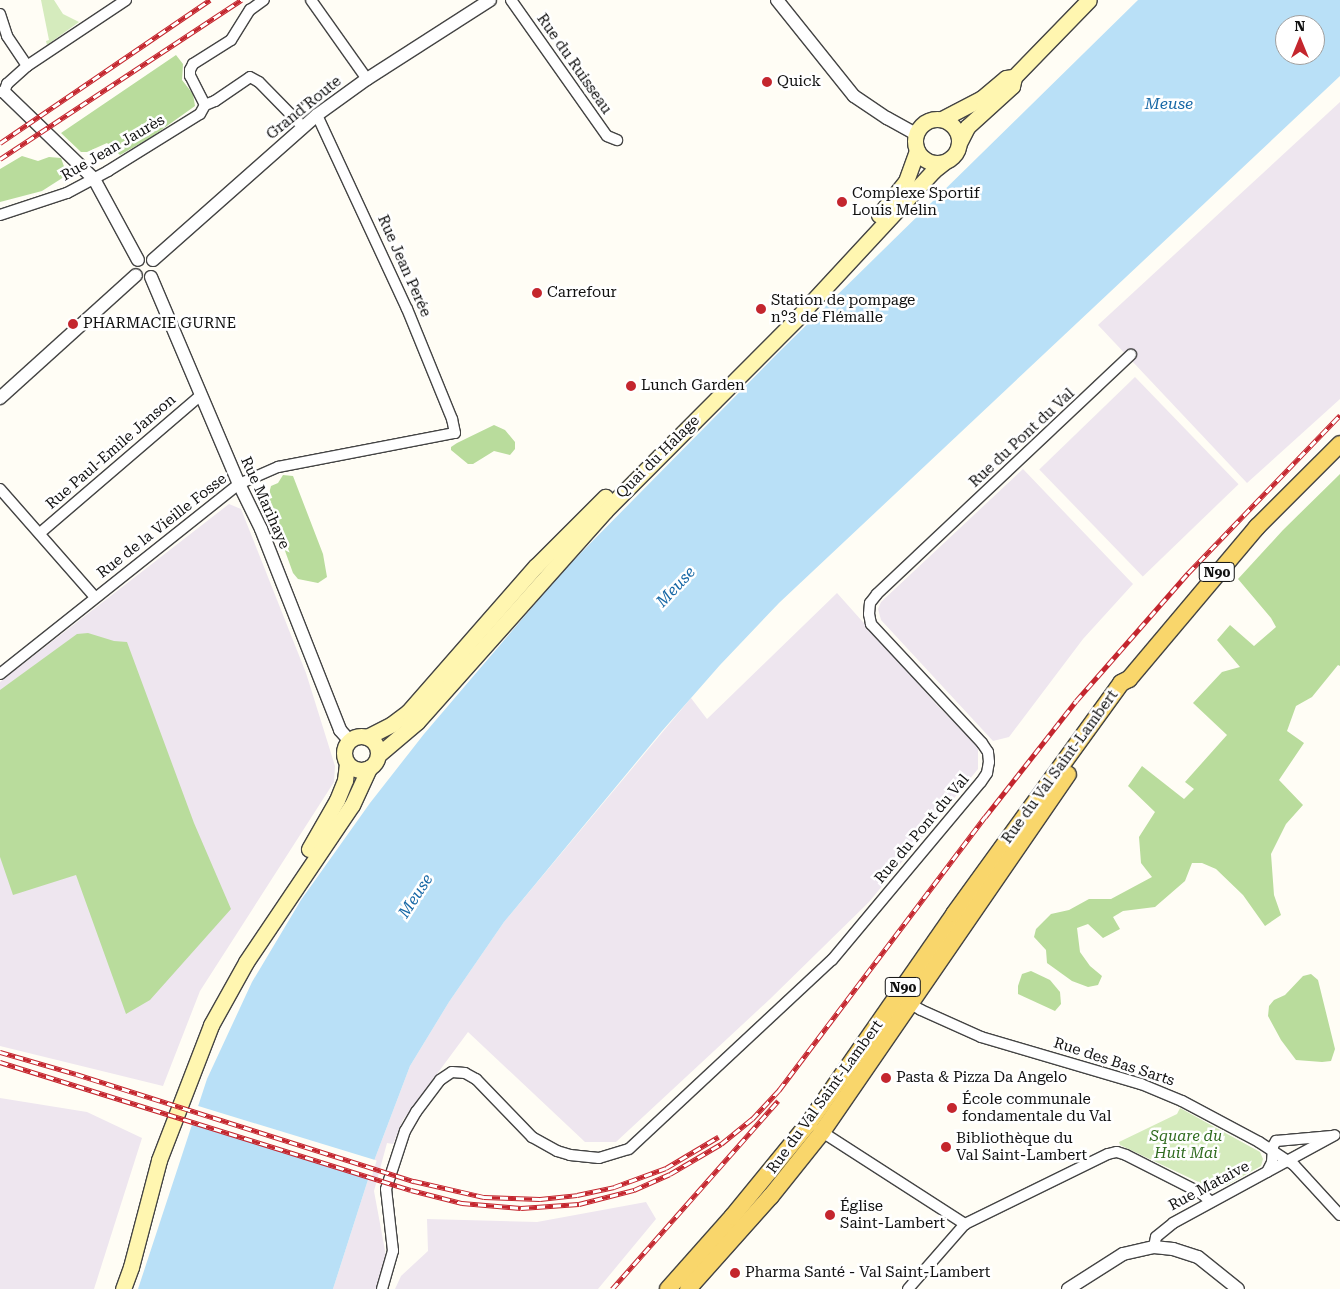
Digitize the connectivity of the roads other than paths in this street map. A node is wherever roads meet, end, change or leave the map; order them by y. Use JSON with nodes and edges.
{"nodes":[{"id":1,"x":126,"y":0,"type":"edge"},
{"id":2,"x":264,"y":0,"type":"edge"},
{"id":3,"x":311,"y":0,"type":"edge"},
{"id":4,"x":490,"y":0,"type":"edge"},
{"id":5,"x":511,"y":0,"type":"edge"},
{"id":6,"x":777,"y":0,"type":"edge"},
{"id":7,"x":1089,"y":0,"type":"edge"},
{"id":8,"x":0,"y":14,"type":"edge"},
{"id":9,"x":27,"y":66,"type":"junction"},
{"id":10,"x":1014,"y":77,"type":"junction"},
{"id":11,"x":367,"y":79,"type":"junction"},
{"id":12,"x":2,"y":92,"type":"edge"},
{"id":13,"x":205,"y":105,"type":"junction"},
{"id":14,"x":317,"y":115,"type":"junction"},
{"id":15,"x":942,"y":120,"type":"junction"},
{"id":16,"x":303,"y":127,"type":"junction"},
{"id":17,"x":916,"y":134,"type":"junction"},
{"id":18,"x":617,"y":140,"type":"dead end"},
{"id":19,"x":960,"y":141,"type":"junction"},
{"id":20,"x":917,"y":151,"type":"junction"},
{"id":21,"x":943,"y":163,"type":"junction"},
{"id":22,"x":94,"y":178,"type":"junction"},
{"id":23,"x":0,"y":215,"type":"edge"},
{"id":24,"x":138,"y":260,"type":"junction"},
{"id":25,"x":152,"y":260,"type":"junction"},
{"id":26,"x":136,"y":275,"type":"junction"},
{"id":27,"x":151,"y":277,"type":"junction"},
{"id":28,"x":1131,"y":355,"type":"dead end"},
{"id":29,"x":202,"y":394,"type":"junction"},
{"id":30,"x":0,"y":398,"type":"edge"},
{"id":31,"x":455,"y":433,"type":"joint"},
{"id":32,"x":1340,"y":444,"type":"edge"},
{"id":33,"x":239,"y":484,"type":"junction"},
{"id":34,"x":0,"y":489,"type":"edge"},
{"id":35,"x":40,"y":533,"type":"junction"},
{"id":36,"x":95,"y":597,"type":"junction"},
{"id":37,"x":0,"y":674,"type":"edge"},
{"id":38,"x":367,"y":737,"type":"junction"},
{"id":39,"x":349,"y":740,"type":"junction"},
{"id":40,"x":378,"y":755,"type":"junction"},
{"id":41,"x":347,"y":764,"type":"junction"},
{"id":42,"x":370,"y":768,"type":"junction"},
{"id":43,"x":904,"y":1000,"type":"junction"},
{"id":44,"x":816,"y":1127,"type":"junction"},
{"id":45,"x":1338,"y":1135,"type":"edge"},
{"id":46,"x":1274,"y":1151,"type":"junction"},
{"id":47,"x":1288,"y":1161,"type":"junction"},
{"id":48,"x":1267,"y":1172,"type":"junction"},
{"id":49,"x":1211,"y":1202,"type":"junction"},
{"id":50,"x":1340,"y":1215,"type":"edge"},
{"id":51,"x":965,"y":1224,"type":"junction"},
{"id":52,"x":1154,"y":1247,"type":"junction"},
{"id":53,"x":112,"y":1289,"type":"edge"},
{"id":54,"x":123,"y":1289,"type":"edge"},
{"id":55,"x":382,"y":1289,"type":"edge"},
{"id":56,"x":668,"y":1289,"type":"edge"},
{"id":57,"x":688,"y":1289,"type":"edge"},
{"id":58,"x":908,"y":1289,"type":"edge"},
{"id":59,"x":1068,"y":1289,"type":"edge"},
{"id":60,"x":1238,"y":1289,"type":"edge"}],
"edges":[{"from":1,"to":9,"type":"street"},
{"from":2,"to":13,"type":"street"},
{"from":3,"to":11,"type":"street"},
{"from":4,"to":11,"type":"street","name":"Grand'Route"},
{"from":5,"to":18,"type":"street","name":"Rue du Ruisseau"},
{"from":6,"to":17,"type":"street"},
{"from":7,"to":10,"type":"main road","name":"Quai du Halage"},
{"from":8,"to":9,"type":"street"},
{"from":9,"to":12,"type":"street"},
{"from":10,"to":15,"type":"main road","name":"Quai du Halage"},
{"from":10,"to":19,"type":"main road","name":"Quai du Halage"},
{"from":11,"to":14,"type":"street","name":"Grand'Route"},
{"from":12,"to":22,"type":"street"},
{"from":13,"to":16,"type":"street","name":"Rue Jean Jaurès"},
{"from":13,"to":22,"type":"street","name":"Rue Jean Jaurès"},
{"from":14,"to":16,"type":"street","name":"Grand'Route"},
{"from":14,"to":31,"type":"street","name":"Rue Jean Perée"},
{"from":15,"to":17,"type":"main road","name":"Quai du Halage"},
{"from":15,"to":19,"type":"main road"},
{"from":16,"to":25,"type":"street","name":"Grand'Route"},
{"from":17,"to":20,"type":"main road","name":"Quai du Halage"},
{"from":19,"to":21,"type":"main road","name":"Quai du Halage"},
{"from":20,"to":21,"type":"main road"},
{"from":20,"to":38,"type":"main road","name":"Quai du Halage"},
{"from":21,"to":40,"type":"main road","name":"Quai du Halage"},
{"from":22,"to":23,"type":"street","name":"Rue Jean Jaurès"},
{"from":22,"to":24,"type":"street"},
{"from":24,"to":25,"type":"street"},
{"from":24,"to":26,"type":"street"},
{"from":25,"to":27,"type":"street"},
{"from":26,"to":27,"type":"street"},
{"from":26,"to":30,"type":"street"},
{"from":27,"to":29,"type":"street","name":"Rue Marihaye"},
{"from":28,"to":55,"type":"street","name":"Rue du Pont du Val"},
{"from":29,"to":33,"type":"street","name":"Rue Marihaye"},
{"from":29,"to":35,"type":"street","name":"Rue Paul-Emile Janson"},
{"from":31,"to":33,"type":"street","name":"Rue de la Vieille Fosse"},
{"from":32,"to":43,"type":"main road","name":"Rue du Val Saint-Lambert","number":"N90"},
{"from":33,"to":36,"type":"street","name":"Rue de la Vieille Fosse"},
{"from":33,"to":39,"type":"street","name":"Rue Marihaye"},
{"from":34,"to":35,"type":"street"},
{"from":35,"to":36,"type":"street"},
{"from":36,"to":37,"type":"street","name":"Rue de la Vieille Fosse"},
{"from":38,"to":39,"type":"main road"},
{"from":38,"to":40,"type":"main road"},
{"from":39,"to":41,"type":"main road"},
{"from":40,"to":42,"type":"main road"},
{"from":41,"to":42,"type":"main road"},
{"from":41,"to":53,"type":"main road"},
{"from":42,"to":54,"type":"main road"},
{"from":43,"to":44,"type":"main road","name":"Rue du Val Saint-Lambert","number":"N90"},
{"from":43,"to":46,"type":"street","name":"Rue des Bas Sarts"},
{"from":44,"to":51,"type":"street"},
{"from":44,"to":56,"type":"main road","name":"Rue du Val Saint-Lambert","number":"N90"},
{"from":44,"to":57,"type":"main road","name":"Rue du Val Saint-Lambert","number":"N90"},
{"from":45,"to":46,"type":"street"},
{"from":45,"to":47,"type":"street","name":"Rue Mataive"},
{"from":46,"to":47,"type":"street","name":"Rue des Bas Sarts"},
{"from":46,"to":48,"type":"street"},
{"from":47,"to":48,"type":"street","name":"Rue Mataive"},
{"from":47,"to":50,"type":"street","name":"Rue des Bas Sarts"},
{"from":48,"to":49,"type":"street","name":"Rue Mataive"},
{"from":49,"to":51,"type":"street"},
{"from":49,"to":52,"type":"street","name":"Rue Mataive"},
{"from":51,"to":58,"type":"street"},
{"from":52,"to":59,"type":"street"},
{"from":52,"to":60,"type":"street"}]}
